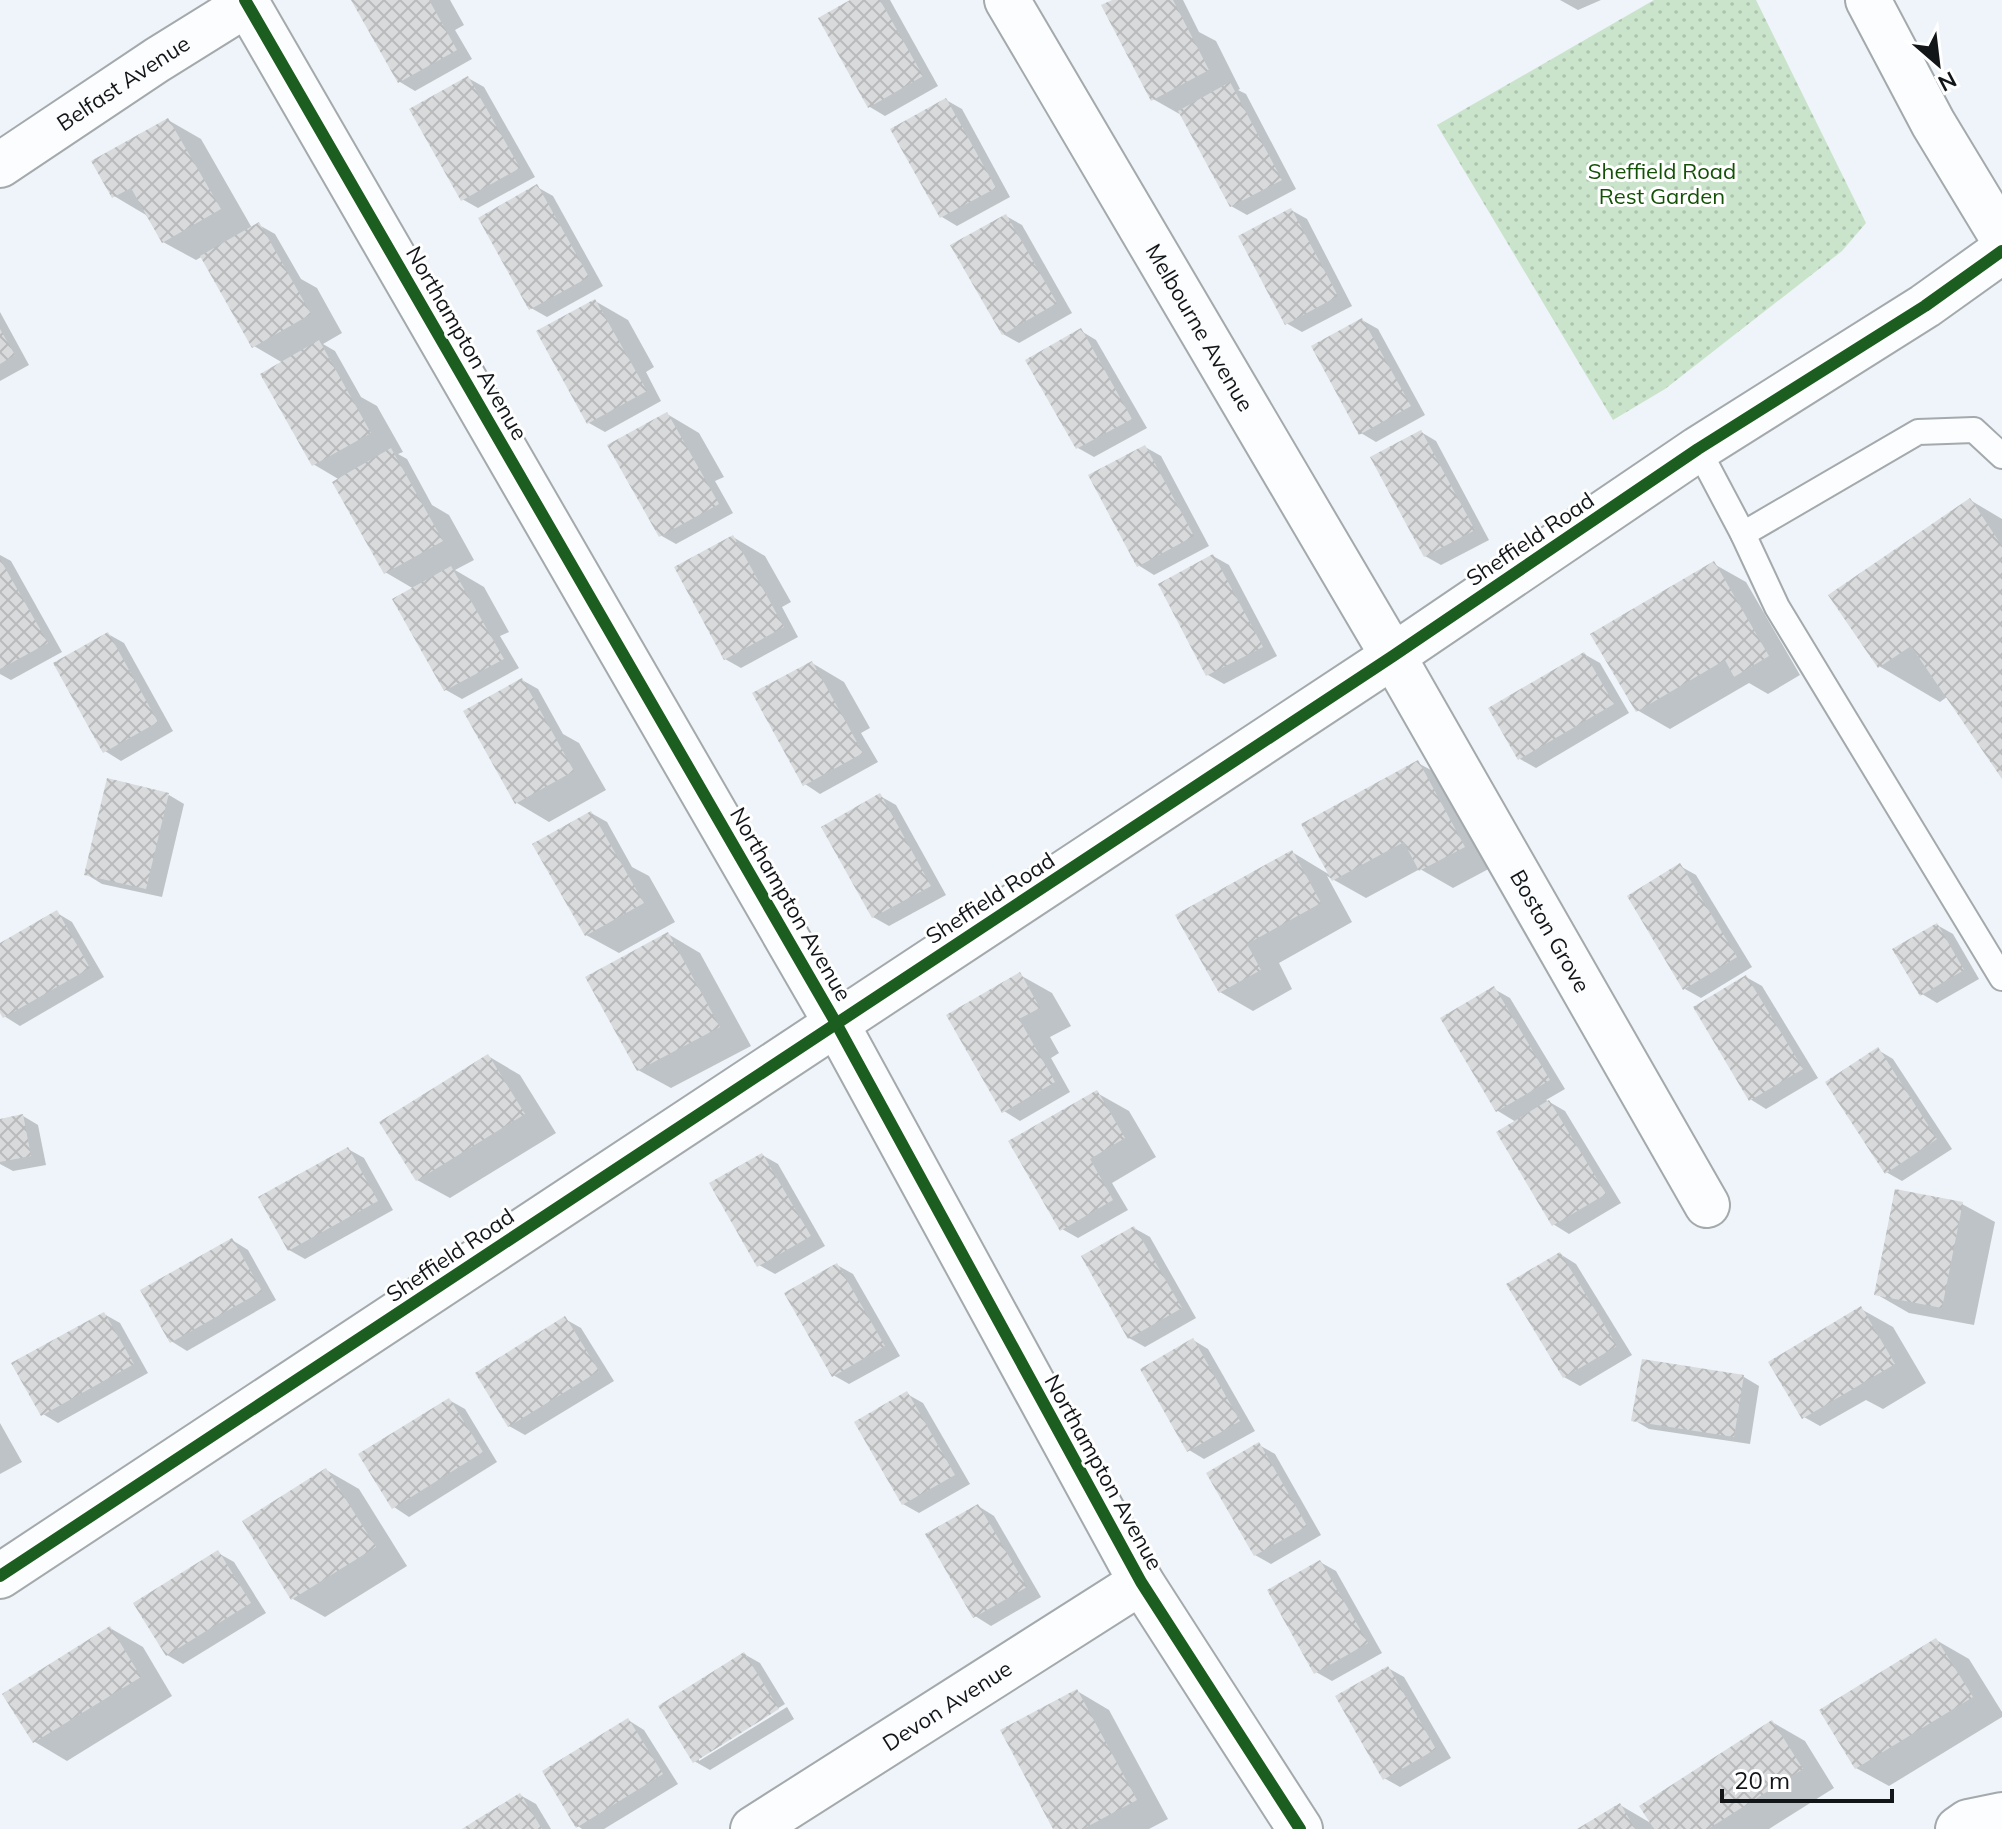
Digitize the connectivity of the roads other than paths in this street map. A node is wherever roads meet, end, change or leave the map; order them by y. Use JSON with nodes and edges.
{"nodes":[{"id":1,"x":1007,"y":0,"type":"edge"},
{"id":2,"x":1868,"y":0,"type":"edge"},
{"id":3,"x":246,"y":2,"type":"edge"},
{"id":4,"x":0,"y":165,"type":"edge"},
{"id":5,"x":2002,"y":237,"type":"edge"},
{"id":6,"x":2002,"y":251,"type":"edge"},
{"id":7,"x":1698,"y":449,"type":"junction"},
{"id":8,"x":2002,"y":456,"type":"edge"},
{"id":9,"x":1743,"y":534,"type":"junction"},
{"id":10,"x":1393,"y":656,"type":"junction"},
{"id":11,"x":2002,"y":978,"type":"edge"},
{"id":12,"x":836,"y":1023,"type":"junction"},
{"id":13,"x":1707,"y":1205,"type":"dead end"},
{"id":14,"x":0,"y":1576,"type":"edge"},
{"id":15,"x":1141,"y":1582,"type":"junction"},
{"id":16,"x":2002,"y":1815,"type":"edge"},
{"id":17,"x":753,"y":1829,"type":"edge"},
{"id":18,"x":1300,"y":1829,"type":"edge"},
{"id":19,"x":1958,"y":1829,"type":"edge"}],
"edges":[{"from":1,"to":10,"type":"street","name":"Melbourne Avenue"},
{"from":2,"to":5,"type":"street"},
{"from":3,"to":4,"type":"street","name":"Belfast Avenue"},
{"from":3,"to":12,"type":"street","name":"Northampton Avenue"},
{"from":6,"to":7,"type":"street","name":"Sheffield Road"},
{"from":7,"to":9,"type":"lane"},
{"from":7,"to":10,"type":"street","name":"Sheffield Road"},
{"from":8,"to":9,"type":"lane"},
{"from":9,"to":11,"type":"lane"},
{"from":10,"to":12,"type":"street","name":"Sheffield Road"},
{"from":10,"to":13,"type":"street","name":"Boston Grove"},
{"from":12,"to":14,"type":"street","name":"Sheffield Road"},
{"from":12,"to":15,"type":"street","name":"Northampton Avenue"},
{"from":15,"to":17,"type":"street","name":"Devon Avenue"},
{"from":15,"to":18,"type":"street","name":"Northampton Avenue"},
{"from":16,"to":19,"type":"street"}]}
